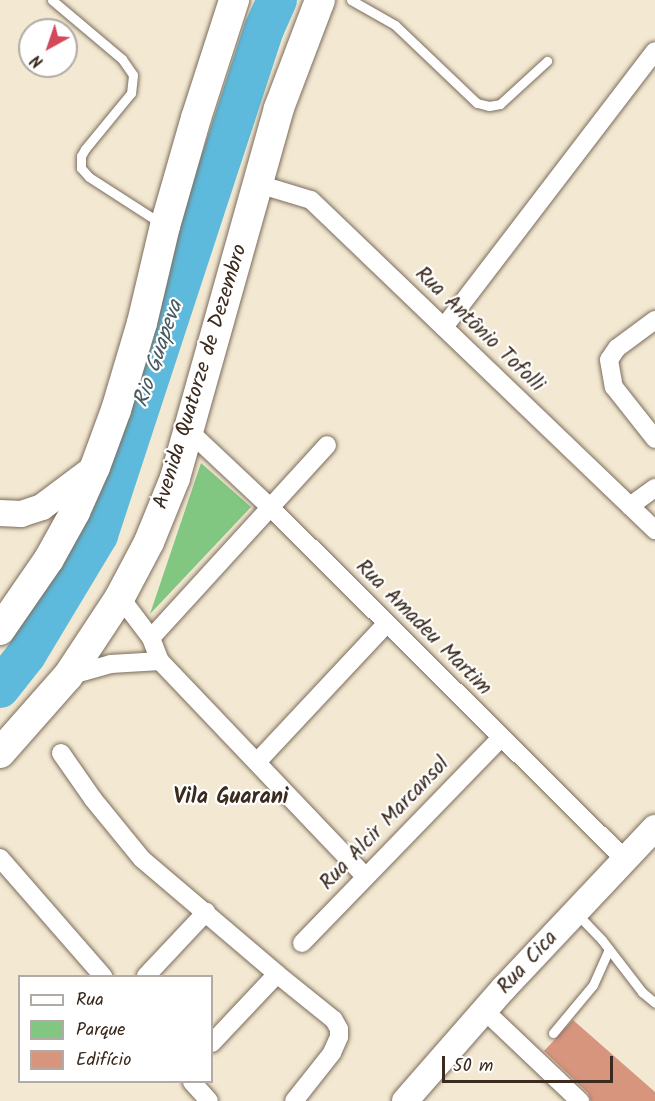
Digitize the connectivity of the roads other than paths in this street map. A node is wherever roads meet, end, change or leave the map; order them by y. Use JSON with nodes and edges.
{"nodes":[{"id":1,"x":52,"y":0,"type":"edge"},
{"id":2,"x":234,"y":0,"type":"edge"},
{"id":3,"x":320,"y":0,"type":"edge"},
{"id":4,"x":351,"y":0,"type":"edge"},
{"id":5,"x":655,"y":51,"type":"edge"},
{"id":6,"x":547,"y":61,"type":"dead end"},
{"id":7,"x":258,"y":184,"type":"junction"},
{"id":8,"x":165,"y":226,"type":"junction"},
{"id":9,"x":655,"y":320,"type":"edge"},
{"id":10,"x":444,"y":327,"type":"junction"},
{"id":11,"x":188,"y":430,"type":"junction"},
{"id":12,"x":655,"y":439,"type":"edge"},
{"id":13,"x":327,"y":446,"type":"dead end"},
{"id":14,"x":95,"y":467,"type":"junction"},
{"id":15,"x":655,"y":488,"type":"edge"},
{"id":16,"x":630,"y":506,"type":"junction"},
{"id":17,"x":271,"y":508,"type":"junction"},
{"id":18,"x":0,"y":513,"type":"edge"},
{"id":19,"x":655,"y":530,"type":"edge"},
{"id":20,"x":120,"y":597,"type":"junction"},
{"id":21,"x":386,"y":624,"type":"junction"},
{"id":22,"x":0,"y":630,"type":"edge"},
{"id":23,"x":151,"y":638,"type":"junction"},
{"id":24,"x":160,"y":662,"type":"junction"},
{"id":25,"x":68,"y":676,"type":"junction"},
{"id":26,"x":501,"y":738,"type":"junction"},
{"id":27,"x":0,"y":753,"type":"edge"},
{"id":28,"x":61,"y":753,"type":"dead end"},
{"id":29,"x":257,"y":762,"type":"junction"},
{"id":30,"x":655,"y":828,"type":"edge"},
{"id":31,"x":0,"y":858,"type":"edge"},
{"id":32,"x":625,"y":859,"type":"junction"},
{"id":33,"x":366,"y":877,"type":"junction"},
{"id":34,"x":206,"y":912,"type":"junction"},
{"id":35,"x":575,"y":913,"type":"junction"},
{"id":36,"x":302,"y":942,"type":"dead end"},
{"id":37,"x":609,"y":949,"type":"junction"},
{"id":38,"x":277,"y":974,"type":"junction"},
{"id":39,"x":102,"y":975,"type":"edge"},
{"id":40,"x":147,"y":975,"type":"edge"},
{"id":41,"x":655,"y":1004,"type":"edge"},
{"id":42,"x":485,"y":1011,"type":"junction"},
{"id":43,"x":553,"y":1033,"type":"dead end"},
{"id":44,"x":213,"y":1042,"type":"edge"},
{"id":45,"x":193,"y":1083,"type":"edge"},
{"id":46,"x":209,"y":1101,"type":"edge"},
{"id":47,"x":294,"y":1101,"type":"edge"},
{"id":48,"x":405,"y":1101,"type":"edge"},
{"id":49,"x":580,"y":1101,"type":"edge"}],
"edges":[{"from":1,"to":8,"type":"lane"},
{"from":2,"to":8,"type":"main road"},
{"from":3,"to":7,"type":"main road","name":"Avenida Quatorze de Dezembro"},
{"from":4,"to":6,"type":"lane"},
{"from":5,"to":10,"type":"street"},
{"from":7,"to":10,"type":"street","name":"Rua Antônio Tofolli"},
{"from":7,"to":11,"type":"main road","name":"Avenida Quatorze de Dezembro"},
{"from":8,"to":14,"type":"main road"},
{"from":9,"to":12,"type":"street"},
{"from":10,"to":16,"type":"street","name":"Rua Antônio Tofolli"},
{"from":11,"to":17,"type":"street","name":"Rua Amadeu Martim"},
{"from":11,"to":20,"type":"main road","name":"Avenida Quatorze de Dezembro"},
{"from":13,"to":17,"type":"street"},
{"from":14,"to":18,"type":"street"},
{"from":14,"to":22,"type":"main road"},
{"from":15,"to":16,"type":"street"},
{"from":16,"to":19,"type":"street","name":"Rua Antônio Tofolli"},
{"from":17,"to":21,"type":"street","name":"Rua Amadeu Martim"},
{"from":17,"to":23,"type":"street"},
{"from":20,"to":23,"type":"street"},
{"from":20,"to":25,"type":"main road","name":"Avenida Quatorze de Dezembro"},
{"from":21,"to":26,"type":"street","name":"Rua Amadeu Martim"},
{"from":21,"to":29,"type":"street"},
{"from":23,"to":24,"type":"street"},
{"from":24,"to":25,"type":"street"},
{"from":24,"to":29,"type":"street"},
{"from":25,"to":27,"type":"main road","name":"Avenida Quatorze de Dezembro"},
{"from":26,"to":32,"type":"street","name":"Rua Amadeu Martim"},
{"from":26,"to":33,"type":"street","name":"Rua Alcir Marcansol"},
{"from":28,"to":34,"type":"street"},
{"from":29,"to":33,"type":"street"},
{"from":30,"to":32,"type":"street","name":"Rua Cica"},
{"from":31,"to":39,"type":"street"},
{"from":32,"to":35,"type":"street","name":"Rua Cica"},
{"from":33,"to":36,"type":"street","name":"Rua Alcir Marcansol"},
{"from":34,"to":38,"type":"street"},
{"from":34,"to":40,"type":"street"},
{"from":35,"to":37,"type":"lane"},
{"from":35,"to":42,"type":"street","name":"Rua Cica"},
{"from":37,"to":41,"type":"lane"},
{"from":37,"to":43,"type":"lane"},
{"from":38,"to":44,"type":"street"},
{"from":38,"to":47,"type":"street"},
{"from":42,"to":48,"type":"street","name":"Rua Cica"},
{"from":42,"to":49,"type":"street"},
{"from":45,"to":46,"type":"street"}]}
